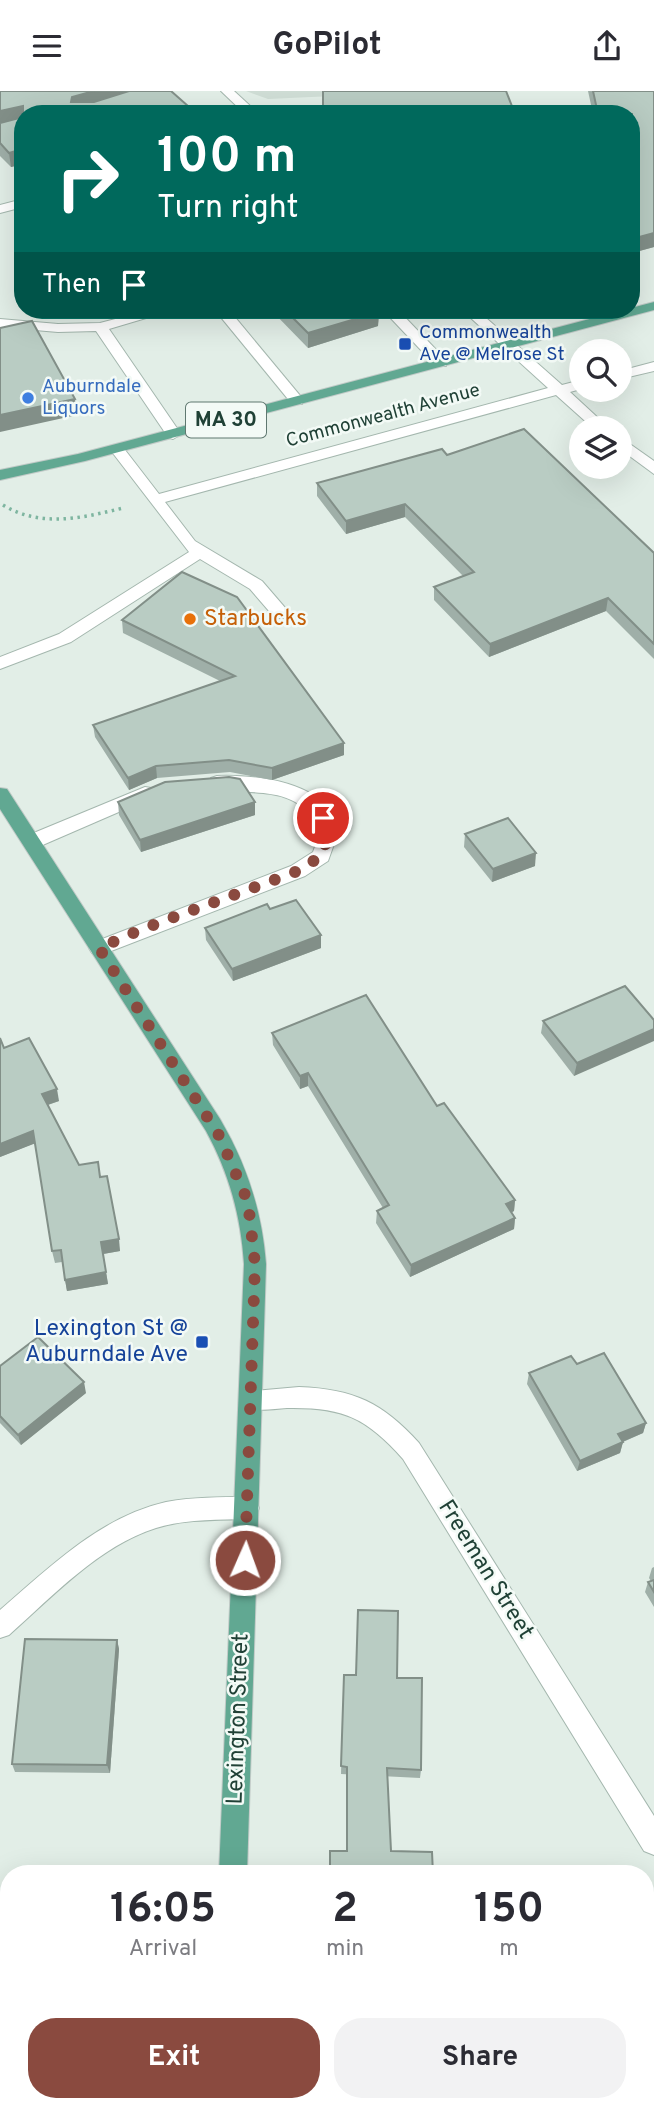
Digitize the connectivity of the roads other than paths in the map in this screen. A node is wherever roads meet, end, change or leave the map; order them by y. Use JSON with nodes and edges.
{"nodes":[{"id":1,"x":227,"y":91,"type":"edge"},
{"id":2,"x":243,"y":105,"type":"edge"},
{"id":3,"x":131,"y":319,"type":"edge"},
{"id":4,"x":229,"y":319,"type":"edge"},
{"id":5,"x":399,"y":319,"type":"edge"},
{"id":6,"x":479,"y":319,"type":"edge"},
{"id":7,"x":605,"y":319,"type":"edge"},
{"id":8,"x":0,"y":323,"type":"edge"},
{"id":9,"x":100,"y":327,"type":"junction"},
{"id":10,"x":508,"y":345,"type":"junction"},
{"id":11,"x":441,"y":363,"type":"junction"},
{"id":12,"x":654,"y":366,"type":"edge"},
{"id":13,"x":632,"y":372,"type":"edge"},
{"id":14,"x":569,"y":387,"type":"edge"},
{"id":15,"x":557,"y":390,"type":"junction"},
{"id":16,"x":297,"y":401,"type":"junction"},
{"id":17,"x":588,"y":416,"type":"edge"},
{"id":18,"x":173,"y":434,"type":"junction"},
{"id":19,"x":117,"y":449,"type":"junction"},
{"id":20,"x":632,"y":452,"type":"edge"},
{"id":21,"x":654,"y":469,"type":"edge"},
{"id":22,"x":0,"y":477,"type":"edge"},
{"id":23,"x":155,"y":500,"type":"junction"},
{"id":24,"x":198,"y":553,"type":"junction"},
{"id":25,"x":281,"y":614,"type":"dead end"},
{"id":26,"x":0,"y":663,"type":"edge"},
{"id":27,"x":203,"y":783,"type":"edge"},
{"id":28,"x":163,"y":786,"type":"edge"},
{"id":29,"x":0,"y":794,"type":"edge"},
{"id":30,"x":31,"y":842,"type":"junction"},
{"id":31,"x":99,"y":948,"type":"junction"},
{"id":32,"x":251,"y":1399,"type":"junction"},
{"id":33,"x":247,"y":1508,"type":"junction"},
{"id":34,"x":0,"y":1626,"type":"edge"},
{"id":35,"x":654,"y":1841,"type":"edge"},
{"id":36,"x":233,"y":1865,"type":"edge"}],
"edges":[{"from":1,"to":2,"type":"street"},
{"from":3,"to":9,"type":"street"},
{"from":4,"to":16,"type":"street"},
{"from":5,"to":11,"type":"street"},
{"from":6,"to":10,"type":"street"},
{"from":7,"to":10,"type":"main road","name":"Commonwealth Avenue","number":"MA 30"},
{"from":8,"to":9,"type":"street"},
{"from":9,"to":18,"type":"street"},
{"from":10,"to":11,"type":"main road","name":"Commonwealth Avenue","number":"MA 30"},
{"from":10,"to":15,"type":"street"},
{"from":11,"to":16,"type":"main road","name":"Commonwealth Avenue","number":"MA 30"},
{"from":12,"to":13,"type":"street"},
{"from":14,"to":15,"type":"street","name":"Commonwealth Avenue"},
{"from":15,"to":17,"type":"street"},
{"from":15,"to":23,"type":"street","name":"Commonwealth Avenue"},
{"from":16,"to":18,"type":"main road","name":"Commonwealth Avenue","number":"MA 30"},
{"from":18,"to":19,"type":"main road","name":"Commonwealth Avenue","number":"MA 30"},
{"from":19,"to":22,"type":"main road","name":"Commonwealth Avenue","number":"MA 30"},
{"from":19,"to":23,"type":"street"},
{"from":20,"to":21,"type":"street"},
{"from":23,"to":24,"type":"street"},
{"from":24,"to":25,"type":"street"},
{"from":24,"to":26,"type":"street"},
{"from":27,"to":31,"type":"street"},
{"from":28,"to":30,"type":"street"},
{"from":29,"to":30,"type":"main road","name":"Lexington Street"},
{"from":30,"to":31,"type":"main road","name":"Lexington Street"},
{"from":31,"to":32,"type":"main road","name":"Lexington Street"},
{"from":32,"to":33,"type":"main road","name":"Lexington Street"},
{"from":32,"to":35,"type":"street","name":"Freeman Street"},
{"from":33,"to":34,"type":"street"},
{"from":33,"to":36,"type":"main road","name":"Lexington Street"}]}
